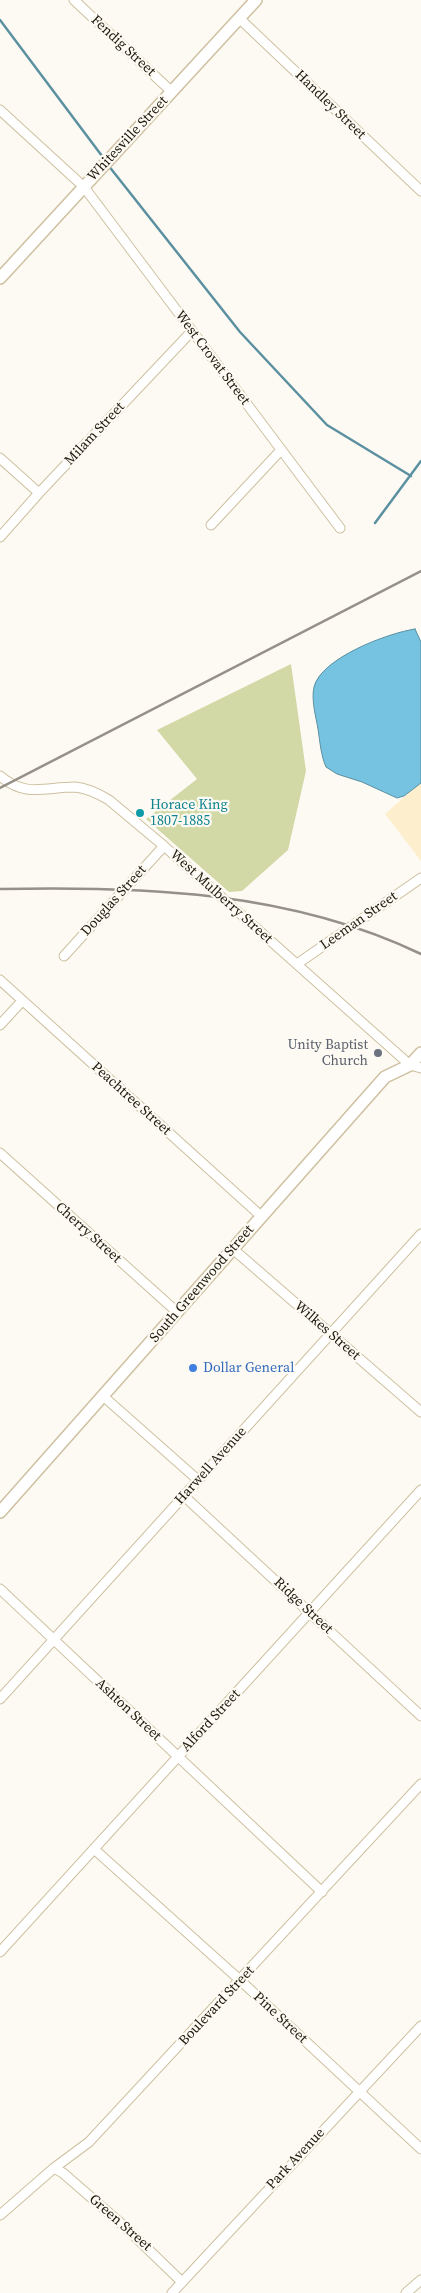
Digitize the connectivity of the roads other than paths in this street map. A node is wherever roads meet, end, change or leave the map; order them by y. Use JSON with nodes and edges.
{"nodes":[{"id":1,"x":74,"y":0,"type":"edge"},
{"id":2,"x":256,"y":0,"type":"edge"},
{"id":3,"x":239,"y":18,"type":"junction"},
{"id":4,"x":172,"y":92,"type":"junction"},
{"id":5,"x":0,"y":110,"type":"edge"},
{"id":6,"x":84,"y":187,"type":"junction"},
{"id":7,"x":421,"y":191,"type":"edge"},
{"id":8,"x":0,"y":278,"type":"edge"},
{"id":9,"x":192,"y":331,"type":"junction"},
{"id":10,"x":281,"y":450,"type":"junction"},
{"id":11,"x":0,"y":458,"type":"edge"},
{"id":12,"x":39,"y":493,"type":"junction"},
{"id":13,"x":211,"y":525,"type":"dead end"},
{"id":14,"x":340,"y":528,"type":"dead end"},
{"id":15,"x":0,"y":537,"type":"edge"},
{"id":16,"x":0,"y":776,"type":"edge"},
{"id":17,"x":164,"y":846,"type":"junction"},
{"id":18,"x":421,"y":878,"type":"edge"},
{"id":19,"x":64,"y":956,"type":"dead end"},
{"id":20,"x":297,"y":964,"type":"junction"},
{"id":21,"x":0,"y":980,"type":"edge"},
{"id":22,"x":22,"y":1001,"type":"junction"},
{"id":23,"x":0,"y":1025,"type":"edge"},
{"id":24,"x":421,"y":1053,"type":"edge"},
{"id":25,"x":415,"y":1066,"type":"edge"},
{"id":26,"x":1,"y":1156,"type":"edge"},
{"id":27,"x":261,"y":1216,"type":"junction"},
{"id":28,"x":421,"y":1234,"type":"edge"},
{"id":29,"x":233,"y":1249,"type":"junction"},
{"id":30,"x":177,"y":1312,"type":"junction"},
{"id":31,"x":330,"y":1334,"type":"junction"},
{"id":32,"x":103,"y":1396,"type":"junction"},
{"id":33,"x":421,"y":1412,"type":"edge"},
{"id":34,"x":198,"y":1480,"type":"junction"},
{"id":35,"x":421,"y":1490,"type":"edge"},
{"id":36,"x":184,"y":1496,"type":"junction"},
{"id":37,"x":0,"y":1512,"type":"edge"},
{"id":38,"x":0,"y":1589,"type":"edge"},
{"id":39,"x":311,"y":1613,"type":"junction"},
{"id":40,"x":54,"y":1640,"type":"junction"},
{"id":41,"x":0,"y":1699,"type":"edge"},
{"id":42,"x":421,"y":1716,"type":"edge"},
{"id":43,"x":178,"y":1756,"type":"junction"},
{"id":44,"x":421,"y":1784,"type":"edge"},
{"id":45,"x":94,"y":1849,"type":"junction"},
{"id":46,"x":322,"y":1892,"type":"junction"},
{"id":47,"x":0,"y":1952,"type":"edge"},
{"id":48,"x":241,"y":1981,"type":"junction"},
{"id":49,"x":421,"y":2026,"type":"edge"},
{"id":50,"x":359,"y":2092,"type":"junction"},
{"id":51,"x":421,"y":2149,"type":"edge"},
{"id":52,"x":54,"y":2168,"type":"junction"},
{"id":53,"x":0,"y":2215,"type":"edge"},
{"id":54,"x":421,"y":2280,"type":"edge"},
{"id":55,"x":182,"y":2282,"type":"junction"},
{"id":56,"x":172,"y":2293,"type":"edge"},
{"id":57,"x":406,"y":2293,"type":"edge"}],
"edges":[{"from":1,"to":4,"type":"street","name":"Fendig Street"},
{"from":2,"to":3,"type":"street","name":"Whitesville Street"},
{"from":3,"to":4,"type":"street","name":"Whitesville Street"},
{"from":3,"to":7,"type":"street","name":"Handley Street"},
{"from":4,"to":6,"type":"street","name":"Whitesville Street"},
{"from":5,"to":6,"type":"street","name":"West Crovat Street"},
{"from":6,"to":8,"type":"street","name":"Whitesville Street"},
{"from":6,"to":9,"type":"street","name":"West Crovat Street"},
{"from":9,"to":10,"type":"street","name":"West Crovat Street"},
{"from":9,"to":12,"type":"street","name":"Milam Street"},
{"from":10,"to":13,"type":"street"},
{"from":10,"to":14,"type":"street","name":"West Crovat Street"},
{"from":11,"to":12,"type":"street"},
{"from":12,"to":15,"type":"street","name":"Milam Street"},
{"from":16,"to":17,"type":"street","name":"West Mulberry Street"},
{"from":17,"to":19,"type":"street","name":"Douglas Street"},
{"from":17,"to":20,"type":"street","name":"West Mulberry Street"},
{"from":18,"to":20,"type":"street","name":"Leeman Street"},
{"from":20,"to":25,"type":"street","name":"West Mulberry Street"},
{"from":21,"to":22,"type":"street","name":"Peachtree Street"},
{"from":22,"to":23,"type":"street"},
{"from":22,"to":27,"type":"street","name":"Peachtree Street"},
{"from":24,"to":25,"type":"street"},
{"from":25,"to":27,"type":"street","name":"South Greenwood Street"},
{"from":26,"to":30,"type":"street","name":"Cherry Street"},
{"from":27,"to":29,"type":"street","name":"South Greenwood Street"},
{"from":28,"to":31,"type":"street","name":"Harwell Avenue"},
{"from":29,"to":30,"type":"street","name":"South Greenwood Street"},
{"from":29,"to":31,"type":"street","name":"Wilkes Street"},
{"from":30,"to":32,"type":"street","name":"South Greenwood Street"},
{"from":31,"to":33,"type":"street","name":"Wilkes Street"},
{"from":31,"to":34,"type":"street","name":"Harwell Avenue"},
{"from":32,"to":34,"type":"street"},
{"from":32,"to":37,"type":"street","name":"South Greenwood Street"},
{"from":34,"to":36,"type":"street","name":"Harwell Avenue"},
{"from":35,"to":39,"type":"street","name":"Alford Street"},
{"from":36,"to":39,"type":"street","name":"Ridge Street"},
{"from":36,"to":40,"type":"street","name":"Harwell Avenue"},
{"from":38,"to":40,"type":"street","name":"Ashton Street"},
{"from":39,"to":42,"type":"street","name":"Ridge Street"},
{"from":39,"to":43,"type":"street","name":"Alford Street"},
{"from":40,"to":41,"type":"street","name":"Harwell Avenue"},
{"from":40,"to":43,"type":"street","name":"Ashton Street"},
{"from":43,"to":45,"type":"street","name":"Alford Street"},
{"from":43,"to":46,"type":"street","name":"Ashton Street"},
{"from":44,"to":46,"type":"street","name":"Boulevard Street"},
{"from":45,"to":47,"type":"street","name":"Alford Street"},
{"from":45,"to":48,"type":"street","name":"Pine Street"},
{"from":46,"to":48,"type":"street","name":"Boulevard Street"},
{"from":48,"to":50,"type":"street","name":"Pine Street"},
{"from":48,"to":52,"type":"street","name":"Boulevard Street"},
{"from":49,"to":50,"type":"street","name":"Park Avenue"},
{"from":50,"to":51,"type":"street","name":"Pine Street"},
{"from":50,"to":55,"type":"street","name":"Park Avenue"},
{"from":52,"to":53,"type":"street","name":"Boulevard Street"},
{"from":52,"to":55,"type":"street","name":"Green Street"},
{"from":54,"to":57,"type":"street"},
{"from":55,"to":56,"type":"street","name":"Park Avenue"}]}
